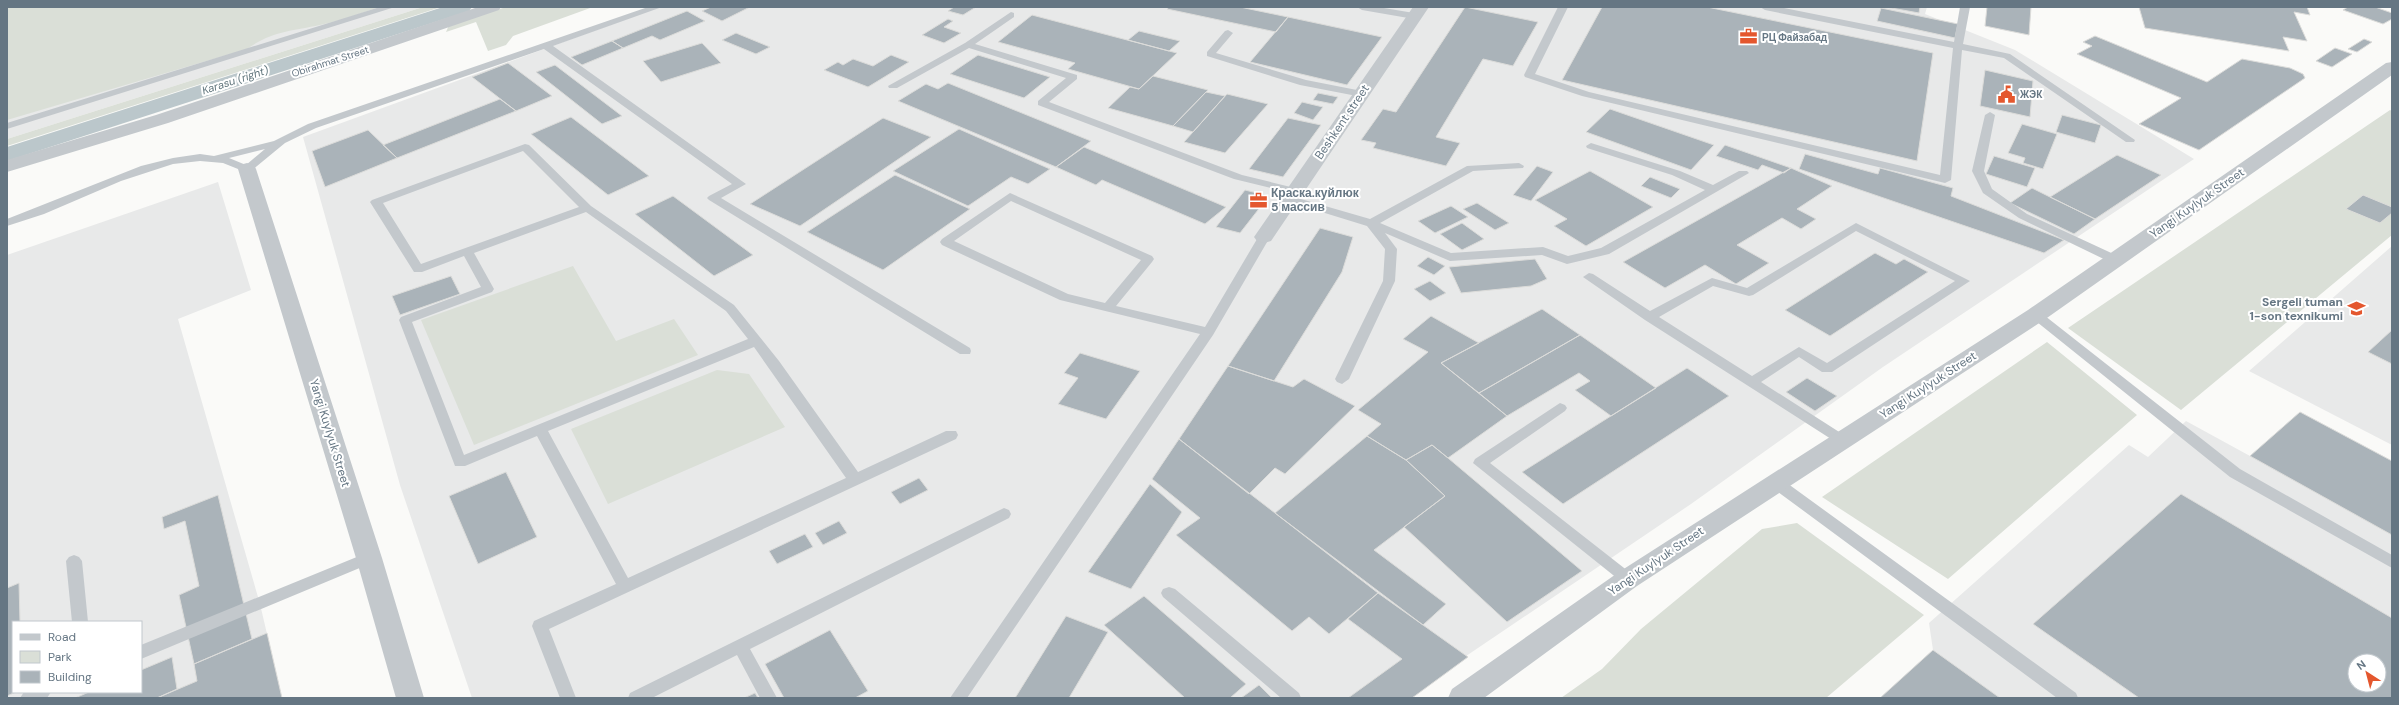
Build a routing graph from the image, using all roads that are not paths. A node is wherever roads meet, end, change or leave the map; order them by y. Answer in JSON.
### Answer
{"nodes":[{"id":1,"x":390,"y":7,"type":"edge"},
{"id":2,"x":493,"y":7,"type":"edge"},
{"id":3,"x":657,"y":7,"type":"edge"},
{"id":4,"x":1362,"y":7,"type":"edge"},
{"id":5,"x":1563,"y":7,"type":"edge"},
{"id":6,"x":1765,"y":7,"type":"edge"},
{"id":7,"x":1965,"y":7,"type":"edge"},
{"id":8,"x":1418,"y":12,"type":"edge"},
{"id":9,"x":1011,"y":15,"type":"dead end"},
{"id":10,"x":1228,"y":33,"type":"dead end"},
{"id":11,"x":545,"y":45,"type":"junction"},
{"id":12,"x":968,"y":45,"type":"junction"},
{"id":13,"x":1958,"y":46,"type":"junction"},
{"id":14,"x":2392,"y":67,"type":"edge"},
{"id":15,"x":893,"y":86,"type":"dead end"},
{"id":16,"x":1362,"y":94,"type":"junction"},
{"id":17,"x":1990,"y":115,"type":"dead end"},
{"id":18,"x":7,"y":126,"type":"edge"},
{"id":19,"x":2130,"y":140,"type":"dead end"},
{"id":20,"x":281,"y":141,"type":"junction"},
{"id":21,"x":1591,"y":146,"type":"dead end"},
{"id":22,"x":201,"y":159,"type":"junction"},
{"id":23,"x":7,"y":166,"type":"edge"},
{"id":24,"x":1519,"y":166,"type":"dead end"},
{"id":25,"x":247,"y":169,"type":"junction"},
{"id":26,"x":1743,"y":174,"type":"dead end"},
{"id":27,"x":1714,"y":190,"type":"junction"},
{"id":28,"x":1292,"y":195,"type":"junction"},
{"id":29,"x":587,"y":208,"type":"junction"},
{"id":30,"x":7,"y":223,"type":"edge"},
{"id":31,"x":1371,"y":223,"type":"junction"},
{"id":32,"x":1264,"y":237,"type":"joint"},
{"id":33,"x":468,"y":252,"type":"junction"},
{"id":34,"x":2116,"y":260,"type":"junction"},
{"id":35,"x":1589,"y":277,"type":"dead end"},
{"id":36,"x":1107,"y":308,"type":"junction"},
{"id":37,"x":2036,"y":315,"type":"junction"},
{"id":38,"x":1650,"y":317,"type":"junction"},
{"id":39,"x":1208,"y":332,"type":"junction"},
{"id":40,"x":756,"y":341,"type":"junction"},
{"id":41,"x":965,"y":350,"type":"dead end"},
{"id":42,"x":1342,"y":379,"type":"dead end"},
{"id":43,"x":1751,"y":383,"type":"junction"},
{"id":44,"x":1560,"y":408,"type":"dead end"},
{"id":45,"x":540,"y":429,"type":"junction"},
{"id":46,"x":951,"y":435,"type":"dead end"},
{"id":47,"x":1842,"y":441,"type":"junction"},
{"id":48,"x":855,"y":479,"type":"junction"},
{"id":49,"x":1775,"y":482,"type":"junction"},
{"id":50,"x":1004,"y":514,"type":"dead end"},
{"id":51,"x":369,"y":558,"type":"junction"},
{"id":52,"x":74,"y":561,"type":"dead end"},
{"id":53,"x":2392,"y":562,"type":"edge"},
{"id":54,"x":1628,"y":579,"type":"junction"},
{"id":55,"x":625,"y":587,"type":"junction"},
{"id":56,"x":1169,"y":593,"type":"dead end"},
{"id":57,"x":80,"y":621,"type":"edge"},
{"id":58,"x":740,"y":646,"type":"junction"},
{"id":59,"x":142,"y":652,"type":"edge"},
{"id":60,"x":40,"y":693,"type":"edge"},
{"id":61,"x":28,"y":698,"type":"edge"},
{"id":62,"x":410,"y":698,"type":"edge"},
{"id":63,"x":568,"y":698,"type":"edge"},
{"id":64,"x":636,"y":698,"type":"edge"},
{"id":65,"x":769,"y":698,"type":"edge"},
{"id":66,"x":958,"y":698,"type":"edge"},
{"id":67,"x":1294,"y":698,"type":"edge"},
{"id":68,"x":1462,"y":698,"type":"edge"},
{"id":69,"x":2070,"y":698,"type":"edge"}],
"edges":[{"from":1,"to":18,"type":"lane"},
{"from":2,"to":23,"type":"street","name":"Obirahmat Street"},
{"from":3,"to":11,"type":"lane"},
{"from":4,"to":8,"type":"lane"},
{"from":5,"to":13,"type":"lane"},
{"from":6,"to":13,"type":"lane"},
{"from":7,"to":13,"type":"lane"},
{"from":8,"to":16,"type":"street","name":"Beshkent street"},
{"from":9,"to":12,"type":"lane"},
{"from":10,"to":16,"type":"lane"},
{"from":11,"to":20,"type":"lane"},
{"from":11,"to":41,"type":"lane"},
{"from":12,"to":15,"type":"lane"},
{"from":12,"to":28,"type":"lane"},
{"from":13,"to":19,"type":"lane"},
{"from":14,"to":34,"type":"street","name":"Yangi Kuylyuk Street"},
{"from":16,"to":28,"type":"street","name":"Beshkent street"},
{"from":17,"to":34,"type":"lane"},
{"from":20,"to":22,"type":"lane"},
{"from":20,"to":25,"type":"lane"},
{"from":21,"to":27,"type":"lane"},
{"from":22,"to":25,"type":"lane"},
{"from":22,"to":30,"type":"lane"},
{"from":24,"to":31,"type":"lane"},
{"from":25,"to":51,"type":"street","name":"Yangi Kuylyuk Street"},
{"from":26,"to":27,"type":"lane"},
{"from":27,"to":31,"type":"lane"},
{"from":28,"to":31,"type":"lane"},
{"from":28,"to":32,"type":"street","name":"Beshkent street"},
{"from":29,"to":33,"type":"lane"},
{"from":29,"to":33,"type":"lane"},
{"from":29,"to":40,"type":"lane"},
{"from":31,"to":42,"type":"lane"},
{"from":32,"to":39,"type":"lane"},
{"from":33,"to":45,"type":"lane"},
{"from":34,"to":37,"type":"street","name":"Yangi Kuylyuk Street"},
{"from":35,"to":38,"type":"lane"},
{"from":36,"to":36,"type":"lane"},
{"from":36,"to":39,"type":"lane"},
{"from":37,"to":47,"type":"street","name":"Yangi Kuylyuk Street"},
{"from":37,"to":53,"type":"lane"},
{"from":38,"to":43,"type":"lane"},
{"from":38,"to":43,"type":"lane"},
{"from":39,"to":66,"type":"lane"},
{"from":40,"to":45,"type":"lane"},
{"from":40,"to":48,"type":"lane"},
{"from":43,"to":47,"type":"lane"},
{"from":44,"to":54,"type":"lane"},
{"from":45,"to":55,"type":"lane"},
{"from":46,"to":48,"type":"lane"},
{"from":47,"to":49,"type":"street","name":"Yangi Kuylyuk Street"},
{"from":48,"to":55,"type":"lane"},
{"from":49,"to":54,"type":"street","name":"Yangi Kuylyuk Street"},
{"from":49,"to":69,"type":"lane"},
{"from":50,"to":58,"type":"lane"},
{"from":51,"to":59,"type":"lane"},
{"from":51,"to":62,"type":"street","name":"Yangi Kuylyuk Street"},
{"from":52,"to":57,"type":"lane"},
{"from":54,"to":68,"type":"street","name":"Yangi Kuylyuk Street"},
{"from":55,"to":63,"type":"lane"},
{"from":56,"to":67,"type":"lane"},
{"from":58,"to":64,"type":"lane"},
{"from":58,"to":65,"type":"lane"},
{"from":60,"to":61,"type":"lane"}]}
